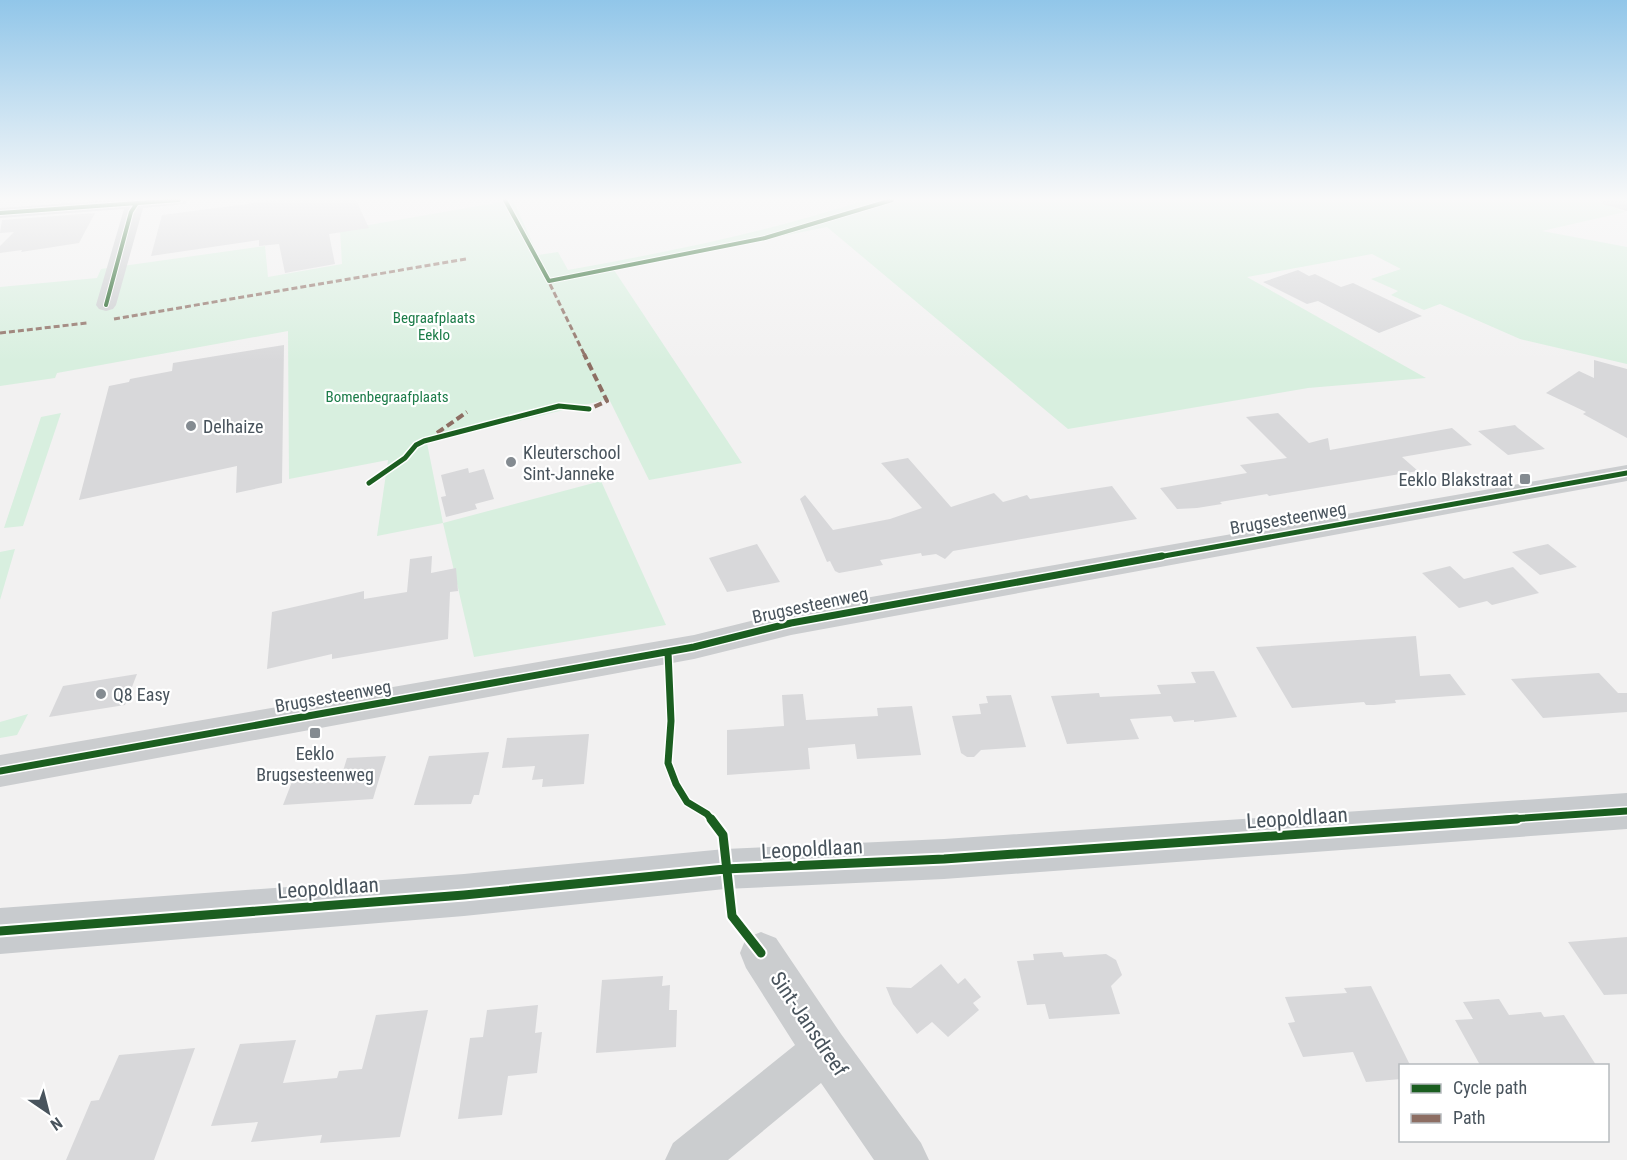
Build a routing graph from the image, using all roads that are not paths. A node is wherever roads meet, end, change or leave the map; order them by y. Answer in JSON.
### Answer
{"nodes":[{"id":1,"x":120,"y":254,"type":"edge"},
{"id":2,"x":106,"y":305,"type":"dead end"},
{"id":3,"x":1627,"y":473,"type":"edge"},
{"id":4,"x":0,"y":771,"type":"edge"},
{"id":5,"x":1627,"y":811,"type":"edge"},
{"id":6,"x":0,"y":931,"type":"edge"},
{"id":7,"x":761,"y":953,"type":"dead end"},
{"id":8,"x":825,"y":1050,"type":"junction"},
{"id":9,"x":690,"y":1160,"type":"edge"},
{"id":10,"x":904,"y":1160,"type":"edge"}],
"edges":[{"from":1,"to":2,"type":"street"},
{"from":3,"to":4,"type":"street","name":"Brugsesteenweg"},
{"from":5,"to":6,"type":"main road","name":"Leopoldlaan"},
{"from":7,"to":8,"type":"street","name":"Sint-Jansdreef"},
{"from":8,"to":9,"type":"street"},
{"from":8,"to":10,"type":"street","name":"Sint-Jansdreef"}]}
